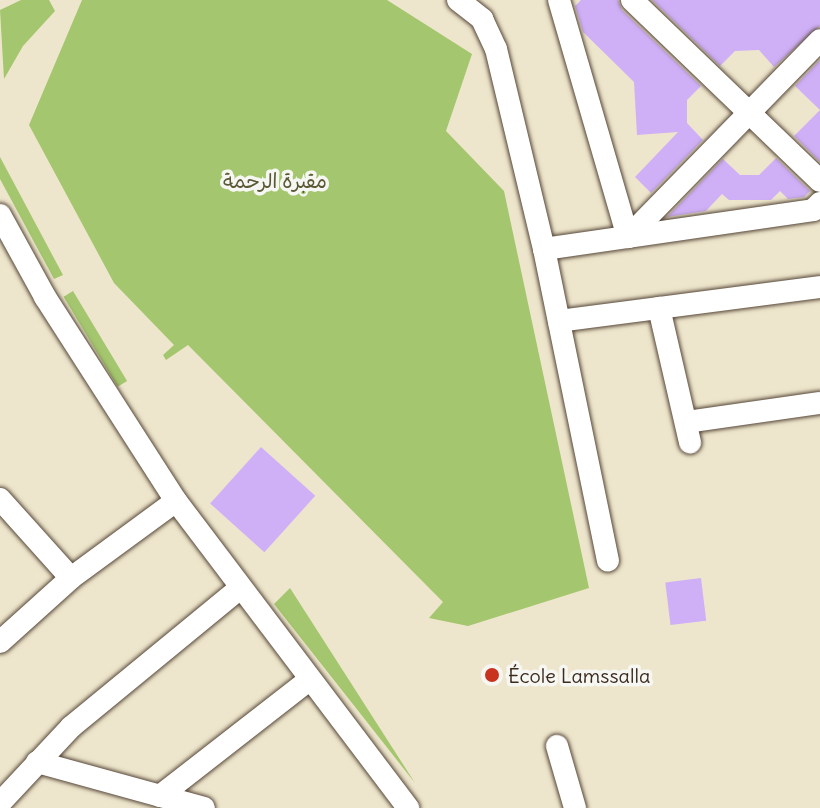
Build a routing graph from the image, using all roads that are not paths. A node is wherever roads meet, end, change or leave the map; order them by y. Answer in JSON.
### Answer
{"nodes":[{"id":1,"x":458,"y":0,"type":"edge"},
{"id":2,"x":559,"y":0,"type":"edge"},
{"id":3,"x":632,"y":0,"type":"edge"},
{"id":4,"x":820,"y":40,"type":"edge"},
{"id":5,"x":749,"y":113,"type":"junction"},
{"id":6,"x":820,"y":181,"type":"edge"},
{"id":7,"x":820,"y":203,"type":"edge"},
{"id":8,"x":0,"y":215,"type":"edge"},
{"id":9,"x":628,"y":237,"type":"junction"},
{"id":10,"x":544,"y":249,"type":"junction"},
{"id":11,"x":820,"y":287,"type":"edge"},
{"id":12,"x":659,"y":308,"type":"junction"},
{"id":13,"x":559,"y":321,"type":"junction"},
{"id":14,"x":820,"y":403,"type":"edge"},
{"id":15,"x":176,"y":501,"type":"junction"},
{"id":16,"x":1,"y":504,"type":"edge"},
{"id":17,"x":608,"y":560,"type":"dead end"},
{"id":18,"x":71,"y":578,"type":"junction"},
{"id":19,"x":239,"y":589,"type":"junction"},
{"id":20,"x":0,"y":642,"type":"edge"},
{"id":21,"x":309,"y":680,"type":"junction"},
{"id":22,"x":557,"y":746,"type":"dead end"},
{"id":23,"x":37,"y":762,"type":"junction"},
{"id":24,"x":160,"y":796,"type":"junction"},
{"id":25,"x":0,"y":803,"type":"edge"},
{"id":26,"x":204,"y":808,"type":"edge"},
{"id":27,"x":408,"y":808,"type":"edge"},
{"id":28,"x":575,"y":808,"type":"edge"}],
"edges":[{"from":1,"to":10,"type":"street"},
{"from":2,"to":9,"type":"street"},
{"from":3,"to":5,"type":"street"},
{"from":4,"to":5,"type":"street"},
{"from":5,"to":6,"type":"street"},
{"from":5,"to":9,"type":"street"},
{"from":7,"to":9,"type":"street"},
{"from":8,"to":15,"type":"street"},
{"from":9,"to":10,"type":"street"},
{"from":10,"to":13,"type":"street"},
{"from":11,"to":12,"type":"street"},
{"from":12,"to":13,"type":"street"},
{"from":12,"to":14,"type":"street"},
{"from":13,"to":17,"type":"street"},
{"from":15,"to":18,"type":"street"},
{"from":15,"to":19,"type":"street"},
{"from":16,"to":18,"type":"street"},
{"from":18,"to":20,"type":"street"},
{"from":19,"to":21,"type":"street"},
{"from":19,"to":23,"type":"street"},
{"from":21,"to":24,"type":"street"},
{"from":21,"to":27,"type":"street"},
{"from":22,"to":28,"type":"street"},
{"from":23,"to":24,"type":"street"},
{"from":23,"to":25,"type":"street"},
{"from":24,"to":26,"type":"street"}]}
